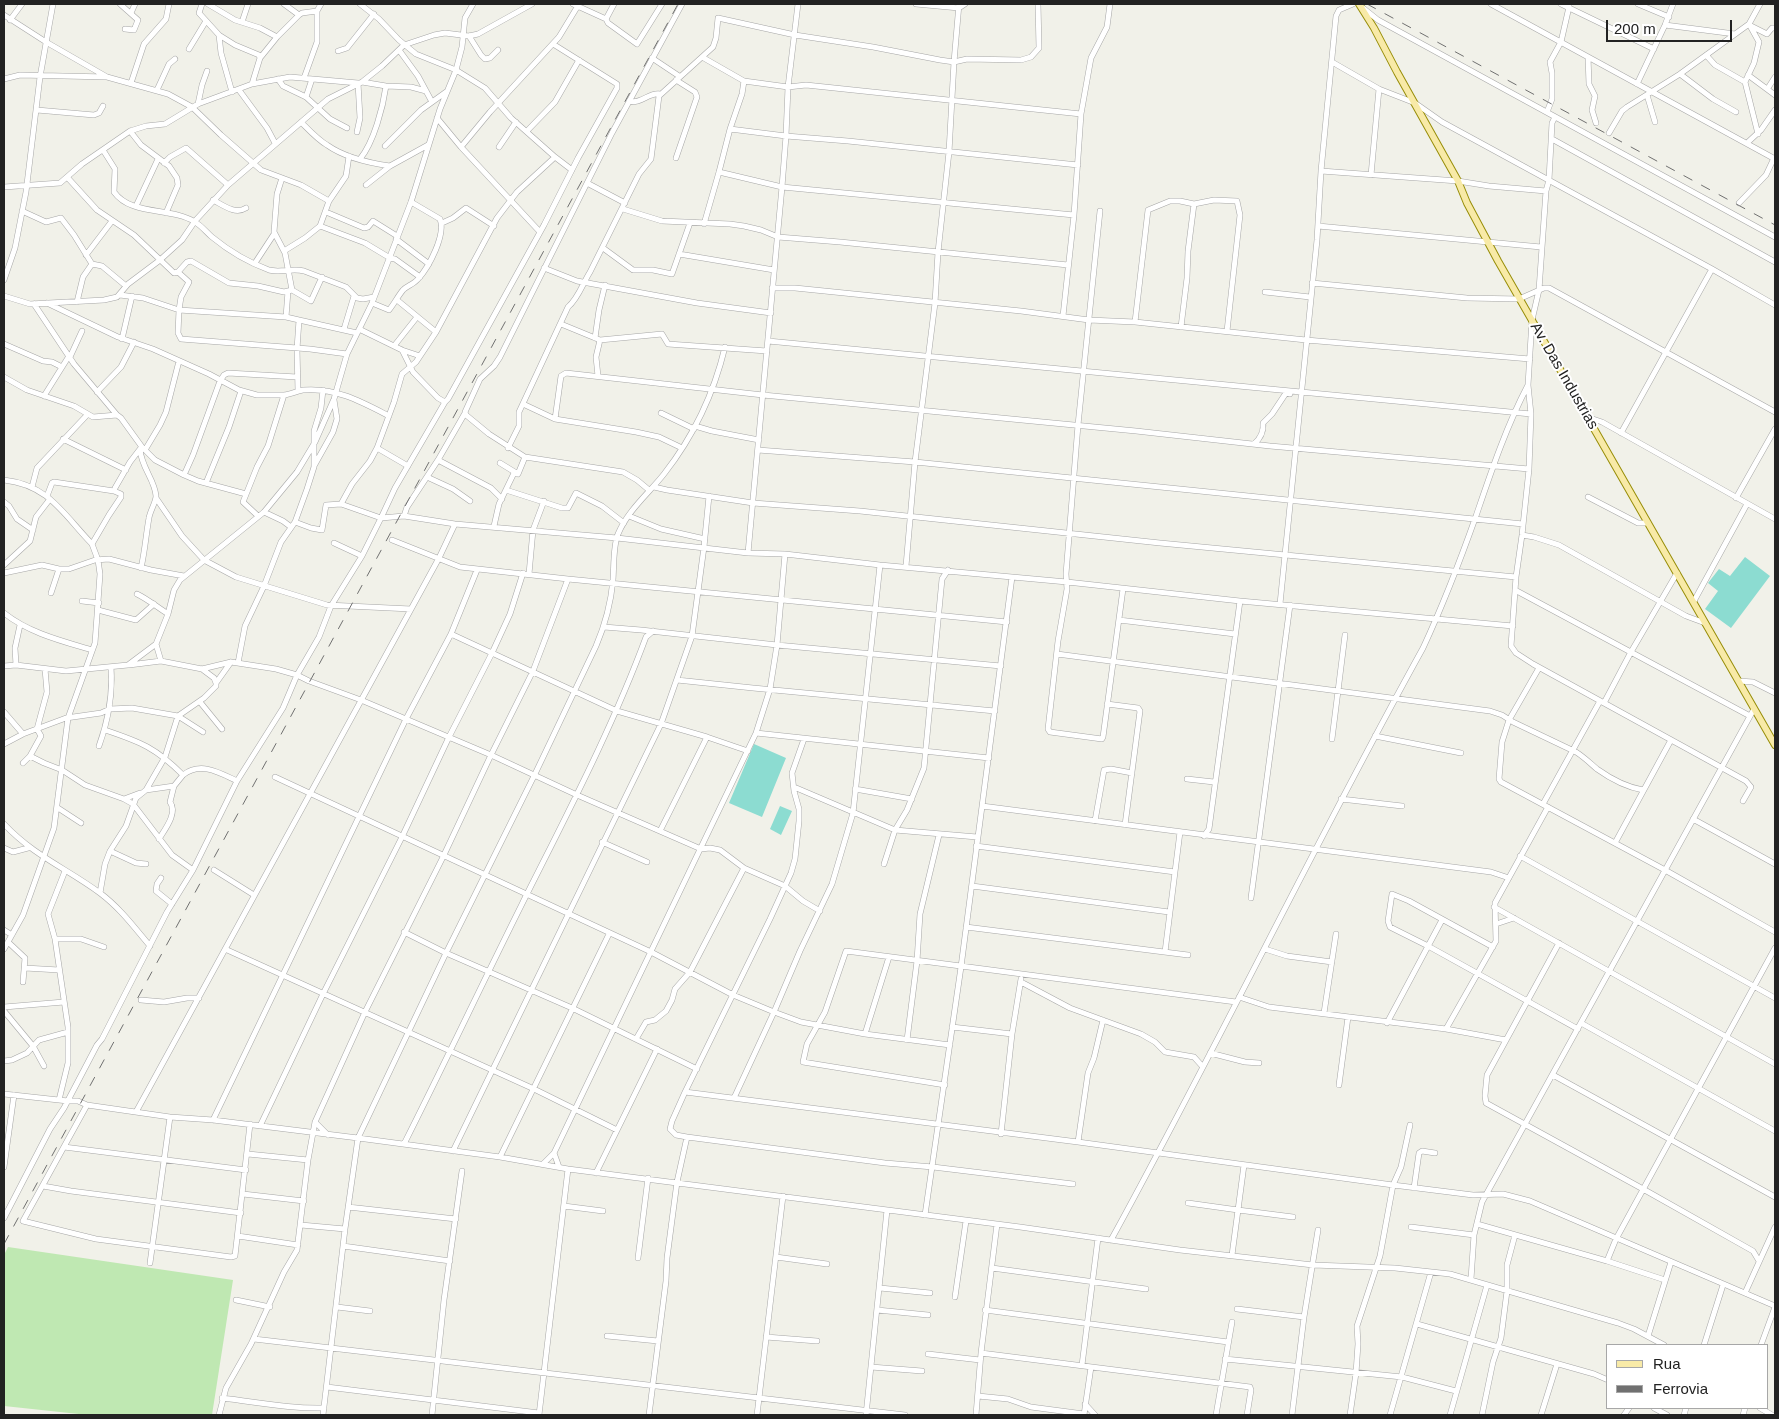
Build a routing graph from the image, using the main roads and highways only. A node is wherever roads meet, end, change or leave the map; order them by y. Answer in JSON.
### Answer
{"nodes":[{"id":1,"x":1357,"y":4,"type":"edge"},
{"id":2,"x":1775,"y":745,"type":"edge"}],
"edges":[{"from":1,"to":2,"type":"main road","name":"Av. Das Industrias"}]}
